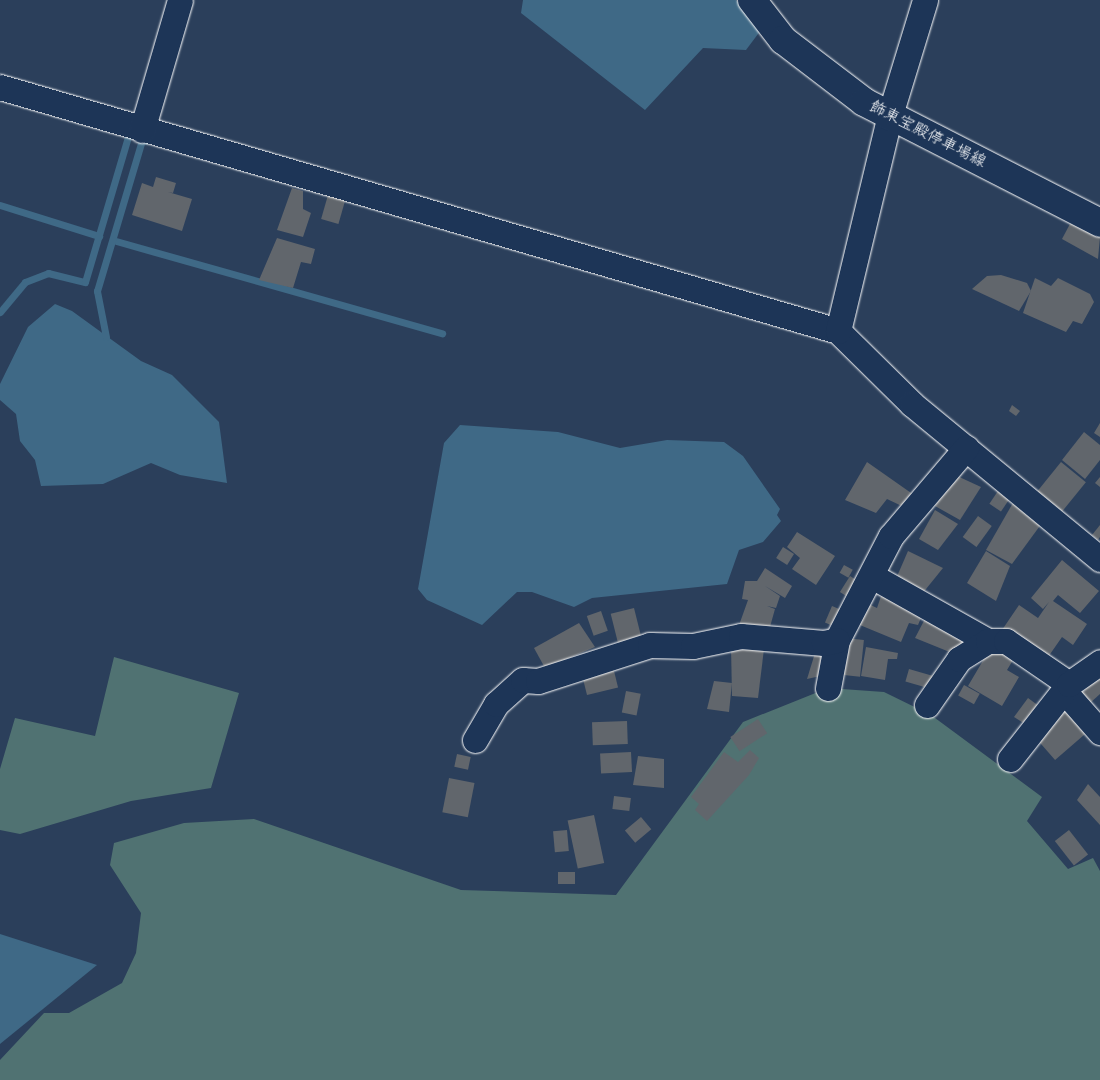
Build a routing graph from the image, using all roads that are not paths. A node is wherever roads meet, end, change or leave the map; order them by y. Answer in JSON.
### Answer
{"nodes":[{"id":1,"x":180,"y":0,"type":"edge"},
{"id":2,"x":752,"y":0,"type":"edge"},
{"id":3,"x":925,"y":0,"type":"edge"},
{"id":4,"x":0,"y":87,"type":"edge"},
{"id":5,"x":890,"y":118,"type":"junction"},
{"id":6,"x":142,"y":130,"type":"junction"},
{"id":7,"x":1100,"y":223,"type":"edge"},
{"id":8,"x":838,"y":331,"type":"junction"},
{"id":9,"x":966,"y":448,"type":"junction"},
{"id":10,"x":1100,"y":558,"type":"edge"},
{"id":11,"x":872,"y":576,"type":"junction"},
{"id":12,"x":837,"y":640,"type":"junction"},
{"id":13,"x":988,"y":641,"type":"junction"},
{"id":14,"x":1100,"y":662,"type":"edge"},
{"id":15,"x":828,"y":688,"type":"dead end"},
{"id":16,"x":1067,"y":688,"type":"junction"},
{"id":17,"x":927,"y":705,"type":"dead end"},
{"id":18,"x":1100,"y":732,"type":"edge"},
{"id":19,"x":476,"y":740,"type":"dead end"},
{"id":20,"x":1010,"y":759,"type":"dead end"}],
"edges":[{"from":1,"to":6,"type":"street"},
{"from":2,"to":5,"type":"main road","name":"飾東宝殿停車場線"},
{"from":3,"to":5,"type":"street"},
{"from":4,"to":6,"type":"street"},
{"from":5,"to":7,"type":"main road","name":"飾東宝殿停車場線"},
{"from":5,"to":8,"type":"street"},
{"from":6,"to":8,"type":"street"},
{"from":8,"to":9,"type":"street"},
{"from":9,"to":10,"type":"street"},
{"from":9,"to":11,"type":"street"},
{"from":11,"to":12,"type":"street"},
{"from":11,"to":13,"type":"street"},
{"from":12,"to":15,"type":"street"},
{"from":12,"to":19,"type":"street"},
{"from":13,"to":16,"type":"street"},
{"from":13,"to":17,"type":"street"},
{"from":14,"to":16,"type":"street"},
{"from":16,"to":18,"type":"street"},
{"from":16,"to":20,"type":"street"}]}
